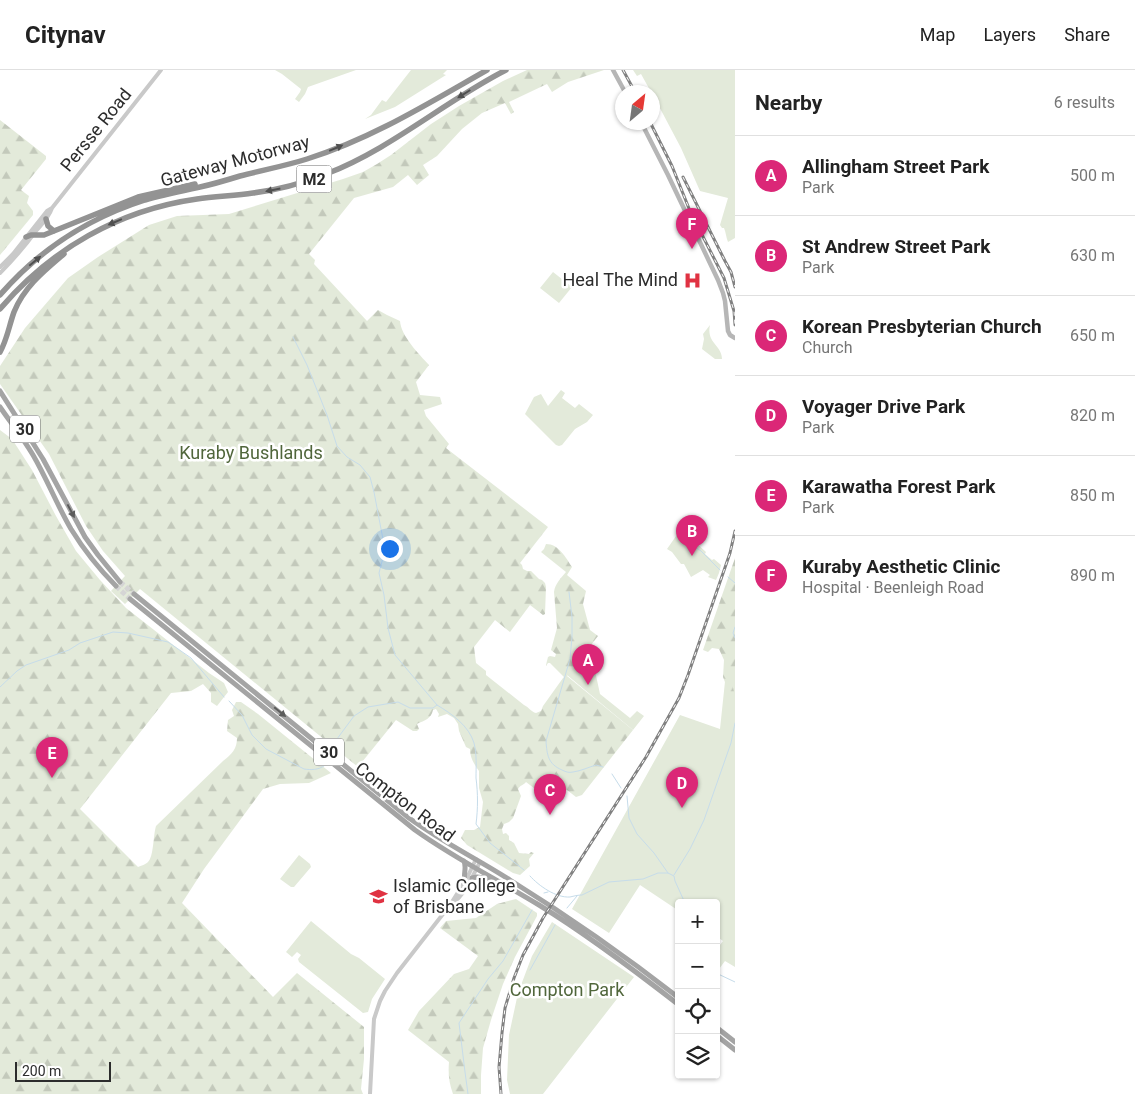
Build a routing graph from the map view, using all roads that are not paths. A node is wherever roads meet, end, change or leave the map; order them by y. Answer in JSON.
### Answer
{"nodes":[{"id":1,"x":161,"y":70,"type":"edge"},
{"id":2,"x":487,"y":70,"type":"edge"},
{"id":3,"x":506,"y":70,"type":"edge"},
{"id":4,"x":613,"y":70,"type":"edge"},
{"id":5,"x":621,"y":85,"type":"edge"},
{"id":6,"x":645,"y":130,"type":"edge"},
{"id":7,"x":239,"y":176,"type":"junction"},
{"id":8,"x":52,"y":208,"type":"junction"},
{"id":9,"x":46,"y":219,"type":"junction"},
{"id":10,"x":54,"y":231,"type":"junction"},
{"id":11,"x":33,"y":235,"type":"junction"},
{"id":12,"x":26,"y":238,"type":"junction"},
{"id":13,"x":81,"y":239,"type":"junction"},
{"id":14,"x":0,"y":267,"type":"edge"},
{"id":15,"x":0,"y":273,"type":"edge"},
{"id":16,"x":0,"y":294,"type":"edge"},
{"id":17,"x":0,"y":309,"type":"edge"},
{"id":18,"x":735,"y":338,"type":"edge"},
{"id":19,"x":0,"y":352,"type":"edge"},
{"id":20,"x":0,"y":358,"type":"edge"},
{"id":21,"x":0,"y":391,"type":"edge"},
{"id":22,"x":0,"y":408,"type":"edge"},
{"id":23,"x":120,"y":582,"type":"tunnel mouth"},
{"id":24,"x":116,"y":586,"type":"tunnel mouth"},
{"id":25,"x":134,"y":594,"type":"tunnel mouth"},
{"id":26,"x":130,"y":599,"type":"tunnel mouth"},
{"id":27,"x":464,"y":861,"type":"junction"},
{"id":28,"x":478,"y":861,"type":"junction"},
{"id":29,"x":475,"y":867,"type":"junction"},
{"id":30,"x":472,"y":878,"type":"junction"},
{"id":31,"x":494,"y":878,"type":"junction"},
{"id":32,"x":465,"y":881,"type":"junction"},
{"id":33,"x":450,"y":905,"type":"junction"},
{"id":34,"x":600,"y":938,"type":"junction"},
{"id":35,"x":604,"y":949,"type":"junction"},
{"id":36,"x":675,"y":995,"type":"edge"},
{"id":37,"x":675,"y":1002,"type":"edge"},
{"id":38,"x":720,"y":1030,"type":"edge"},
{"id":39,"x":720,"y":1038,"type":"edge"},
{"id":40,"x":735,"y":1042,"type":"edge"},
{"id":41,"x":735,"y":1050,"type":"edge"},
{"id":42,"x":370,"y":1094,"type":"edge"}],
"edges":[{"from":1,"to":8,"type":"street","name":"Persse Road"},
{"from":7,"to":2,"type":"highway","name":"Gateway Motorway","number":"M2","one_way":true},
{"from":3,"to":13,"type":"highway","name":"Gateway Motorway","number":"M2","one_way":true},
{"from":4,"to":5,"type":"main road"},
{"from":6,"to":18,"type":"main road"},
{"from":7,"to":10,"type":"highway"},
{"from":16,"to":7,"type":"highway","name":"Gateway Motorway","number":"M2","one_way":true},
{"from":8,"to":9,"type":"street","name":"Persse Road"},
{"from":8,"to":12,"type":"street","name":"Persse Road"},
{"from":9,"to":10,"type":"highway"},
{"from":9,"to":11,"type":"street","name":"Persse Road"},
{"from":10,"to":11,"type":"highway"},
{"from":11,"to":12,"type":"highway"},
{"from":11,"to":15,"type":"street","name":"Persse Road"},
{"from":12,"to":14,"type":"street","name":"Persse Road"},
{"from":13,"to":17,"type":"highway","name":"Gateway Motorway","number":"M2"},
{"from":13,"to":19,"type":"highway"},
{"from":19,"to":20,"type":"highway"},
{"from":21,"to":23,"type":"main road","number":"30","one_way":true},
{"from":22,"to":24,"type":"main road","number":"30"},
{"from":25,"to":28,"type":"main road","name":"Compton Road","number":"30","one_way":true},
{"from":26,"to":27,"type":"main road","name":"Compton Road","number":"30"},
{"from":27,"to":29,"type":"main road","name":"Compton Road","number":"30"},
{"from":27,"to":32,"type":"main road"},
{"from":28,"to":29,"type":"street"},
{"from":28,"to":34,"type":"main road","name":"Compton Road","number":"30"},
{"from":29,"to":30,"type":"street"},
{"from":29,"to":31,"type":"main road","name":"Compton Road","number":"30"},
{"from":29,"to":32,"type":"street"},
{"from":30,"to":31,"type":"main road"},
{"from":30,"to":33,"type":"street"},
{"from":31,"to":35,"type":"main road","name":"Compton Road","number":"30"},
{"from":32,"to":33,"type":"street"},
{"from":33,"to":42,"type":"street"},
{"from":34,"to":35,"type":"main road"},
{"from":34,"to":36,"type":"main road","name":"Compton Road","number":"30"},
{"from":35,"to":37,"type":"main road","name":"Compton Road","number":"30"},
{"from":38,"to":40,"type":"main road"},
{"from":39,"to":41,"type":"main road"}]}
